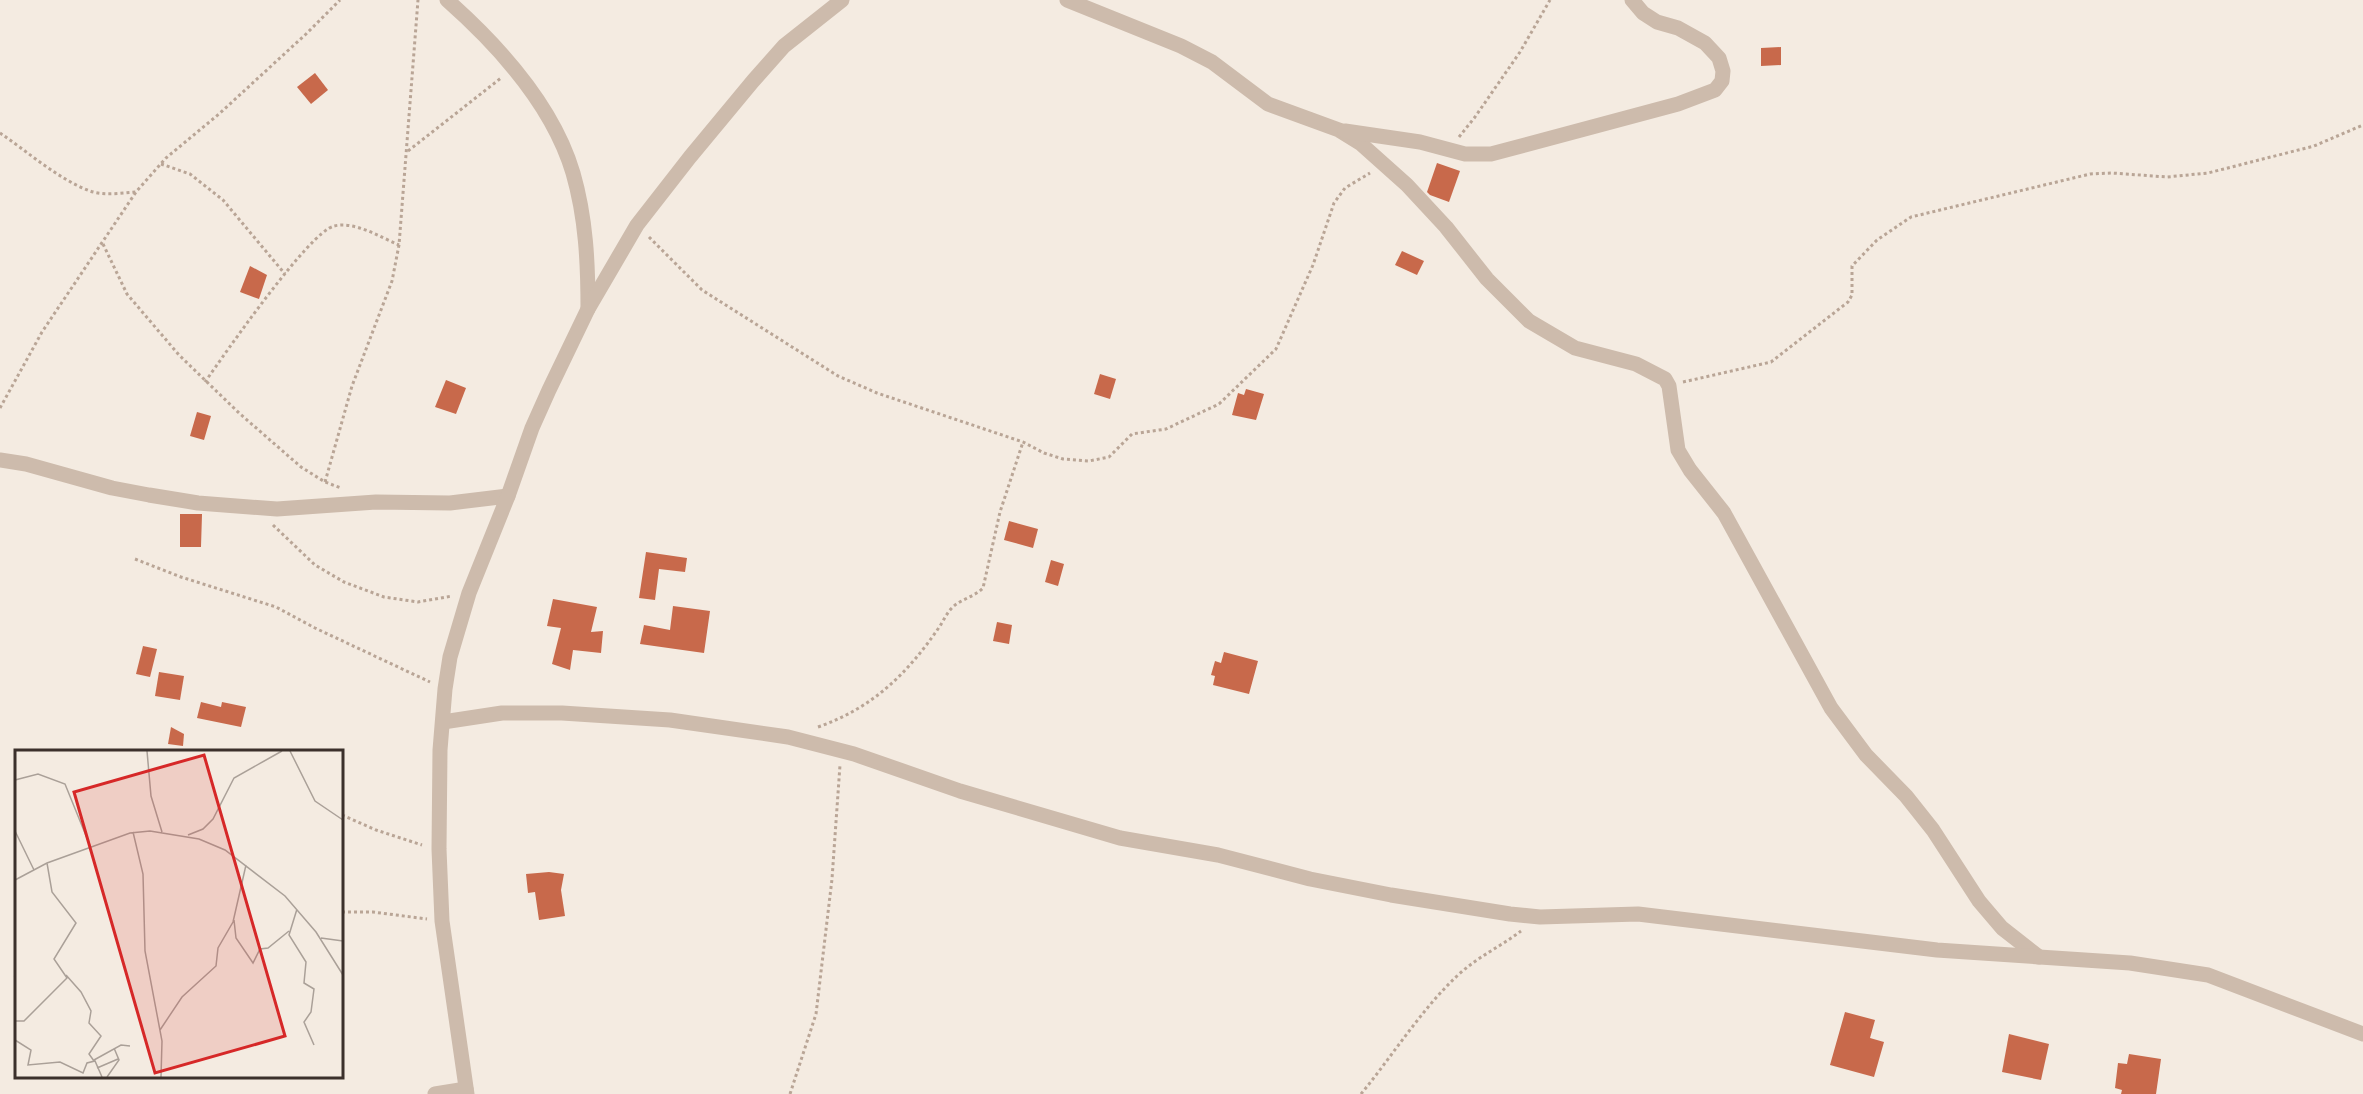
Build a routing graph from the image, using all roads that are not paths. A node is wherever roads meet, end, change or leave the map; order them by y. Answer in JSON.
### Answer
{"nodes":[{"id":1,"x":447,"y":0,"type":"edge"},
{"id":2,"x":842,"y":0,"type":"edge"},
{"id":3,"x":1067,"y":0,"type":"edge"},
{"id":4,"x":1632,"y":0,"type":"edge"},
{"id":5,"x":1339,"y":130,"type":"junction"},
{"id":6,"x":588,"y":309,"type":"junction"},
{"id":7,"x":0,"y":460,"type":"edge"},
{"id":8,"x":508,"y":496,"type":"junction"},
{"id":9,"x":442,"y":722,"type":"junction"},
{"id":10,"x":2039,"y":957,"type":"junction"},
{"id":11,"x":2363,"y":1034,"type":"edge"},
{"id":12,"x":467,"y":1091,"type":"edge"},
{"id":13,"x":435,"y":1094,"type":"edge"}],
"edges":[{"from":1,"to":6,"type":"street"},
{"from":2,"to":6,"type":"street"},
{"from":3,"to":5,"type":"street"},
{"from":4,"to":5,"type":"street"},
{"from":5,"to":10,"type":"street"},
{"from":6,"to":8,"type":"street"},
{"from":7,"to":8,"type":"street"},
{"from":8,"to":9,"type":"street"},
{"from":9,"to":10,"type":"street"},
{"from":9,"to":12,"type":"street"},
{"from":10,"to":11,"type":"street"},
{"from":12,"to":13,"type":"street"}]}
